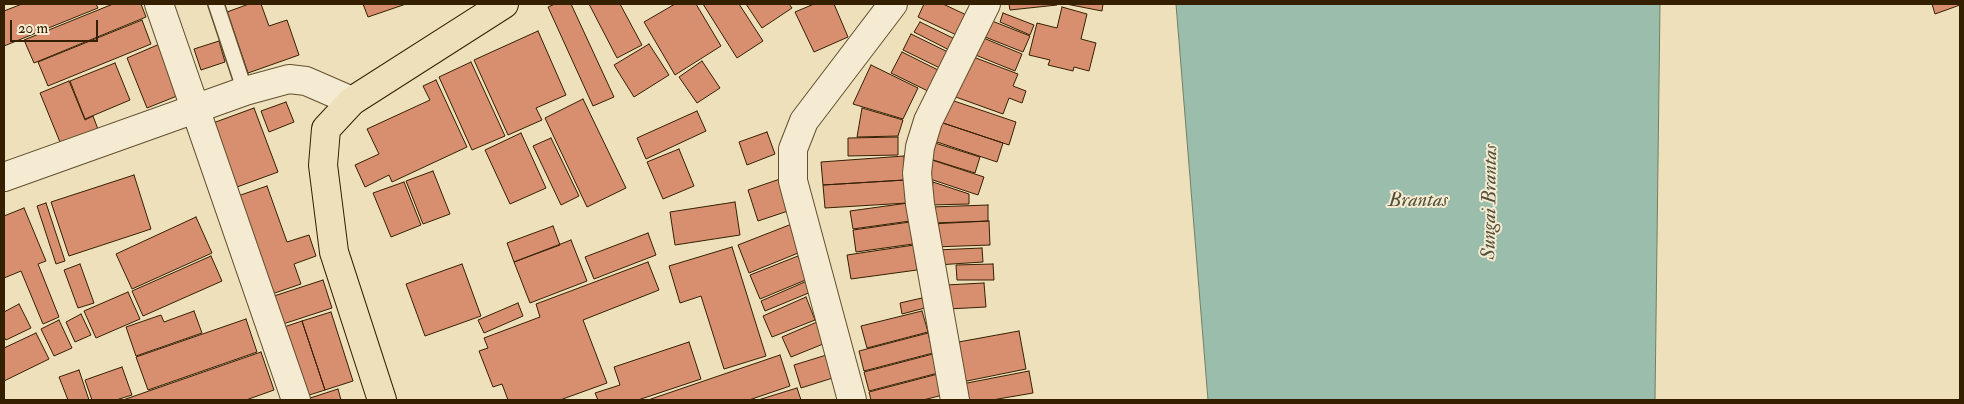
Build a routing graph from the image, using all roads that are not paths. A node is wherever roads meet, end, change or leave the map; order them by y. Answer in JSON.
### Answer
{"nodes":[{"id":1,"x":159,"y":4,"type":"edge"},
{"id":2,"x":216,"y":4,"type":"edge"},
{"id":3,"x":504,"y":4,"type":"edge"},
{"id":4,"x":893,"y":4,"type":"edge"},
{"id":5,"x":986,"y":4,"type":"edge"},
{"id":6,"x":245,"y":91,"type":"junction"},
{"id":7,"x":352,"y":100,"type":"junction"},
{"id":8,"x":196,"y":109,"type":"junction"},
{"id":9,"x":4,"y":177,"type":"edge"},
{"id":10,"x":296,"y":400,"type":"edge"},
{"id":11,"x":382,"y":400,"type":"edge"},
{"id":12,"x":852,"y":400,"type":"edge"},
{"id":13,"x":955,"y":400,"type":"edge"}],
"edges":[{"from":1,"to":8,"type":"street"},
{"from":2,"to":6,"type":"lane"},
{"from":3,"to":7,"type":"main road"},
{"from":4,"to":12,"type":"street"},
{"from":5,"to":13,"type":"street"},
{"from":6,"to":7,"type":"street"},
{"from":6,"to":8,"type":"street"},
{"from":7,"to":11,"type":"main road"},
{"from":8,"to":9,"type":"street"},
{"from":8,"to":10,"type":"street"}]}
